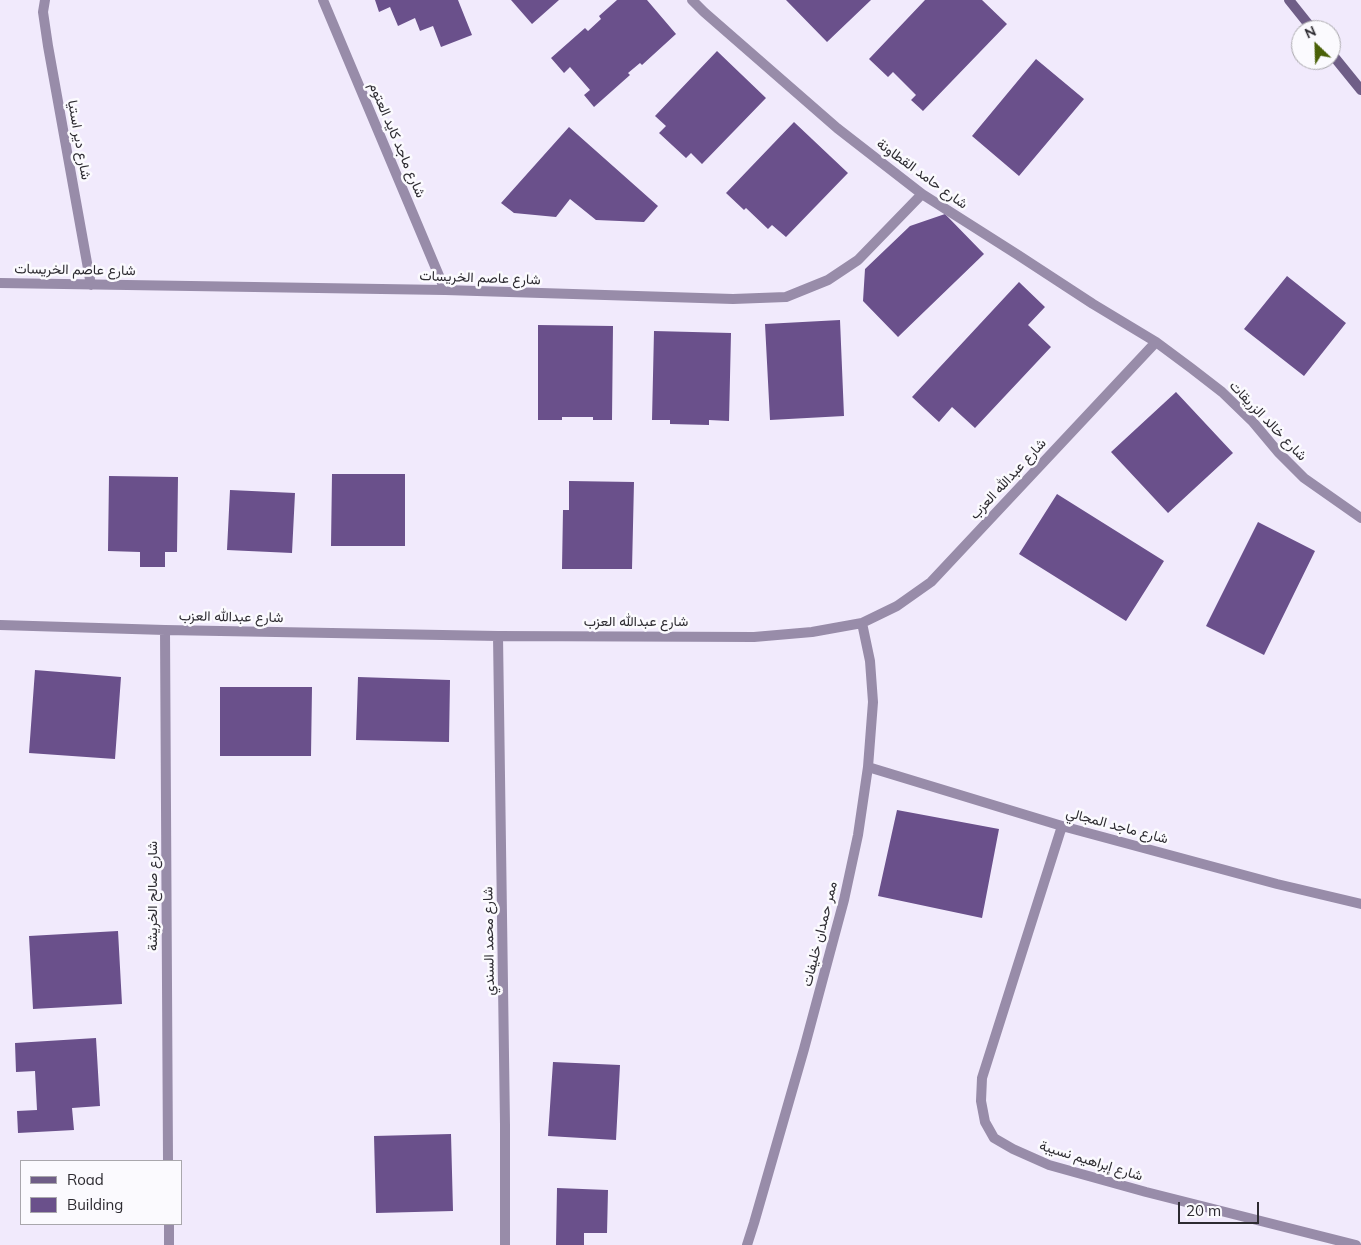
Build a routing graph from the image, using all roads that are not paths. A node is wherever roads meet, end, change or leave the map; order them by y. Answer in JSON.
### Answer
{"nodes":[{"id":1,"x":45,"y":0,"type":"edge"},
{"id":2,"x":323,"y":0,"type":"edge"},
{"id":3,"x":692,"y":0,"type":"edge"},
{"id":4,"x":1289,"y":0,"type":"edge"},
{"id":5,"x":1305,"y":20,"type":"edge"},
{"id":6,"x":1341,"y":65,"type":"edge"},
{"id":7,"x":1361,"y":90,"type":"edge"},
{"id":8,"x":922,"y":194,"type":"junction"},
{"id":9,"x":0,"y":283,"type":"edge"},
{"id":10,"x":91,"y":285,"type":"junction"},
{"id":11,"x":445,"y":290,"type":"junction"},
{"id":12,"x":1156,"y":342,"type":"junction"},
{"id":13,"x":1361,"y":518,"type":"edge"},
{"id":14,"x":862,"y":623,"type":"junction"},
{"id":15,"x":0,"y":625,"type":"edge"},
{"id":16,"x":165,"y":630,"type":"junction"},
{"id":17,"x":498,"y":636,"type":"junction"},
{"id":18,"x":868,"y":767,"type":"junction"},
{"id":19,"x":1062,"y":826,"type":"junction"},
{"id":20,"x":1361,"y":904,"type":"edge"},
{"id":21,"x":168,"y":1160,"type":"edge"},
{"id":22,"x":169,"y":1225,"type":"edge"},
{"id":23,"x":169,"y":1245,"type":"edge"},
{"id":24,"x":504,"y":1245,"type":"edge"},
{"id":25,"x":746,"y":1245,"type":"edge"},
{"id":26,"x":1356,"y":1245,"type":"edge"}],
"edges":[{"from":1,"to":10,"type":"street","name":"شارع دير استيا"},
{"from":2,"to":11,"type":"street","name":"شارع ماجد كايد العتوم"},
{"from":3,"to":8,"type":"street","name":"شارع حامد القطاونة"},
{"from":4,"to":5,"type":"street"},
{"from":6,"to":7,"type":"street"},
{"from":8,"to":11,"type":"street","name":"شارع عاصم الخريسات"},
{"from":8,"to":12,"type":"street","name":"شارع حامد القطاونة"},
{"from":9,"to":10,"type":"street","name":"شارع عاصم الخريسات"},
{"from":10,"to":11,"type":"street","name":"شارع عاصم الخريسات"},
{"from":12,"to":13,"type":"street","name":"شارع خالد الزريقات"},
{"from":12,"to":14,"type":"street","name":"شارع عبدالله العزب"},
{"from":14,"to":17,"type":"street","name":"شارع عبدالله العزب"},
{"from":14,"to":18,"type":"street","name":"ممر حمدان خليفات"},
{"from":15,"to":16,"type":"street","name":"شارع عبدالله العزب"},
{"from":16,"to":17,"type":"street","name":"شارع عبدالله العزب"},
{"from":16,"to":21,"type":"street","name":"شارع صالح الخريشة"},
{"from":17,"to":24,"type":"street","name":"شارع محمد السندي"},
{"from":18,"to":19,"type":"street","name":"شارع ماجد المجالي"},
{"from":18,"to":25,"type":"street","name":"ممر حمدان خليفات"},
{"from":19,"to":20,"type":"street","name":"شارع ماجد المجالي"},
{"from":19,"to":26,"type":"street","name":"شارع إبراهيم نسيبة"},
{"from":22,"to":23,"type":"street"}]}
